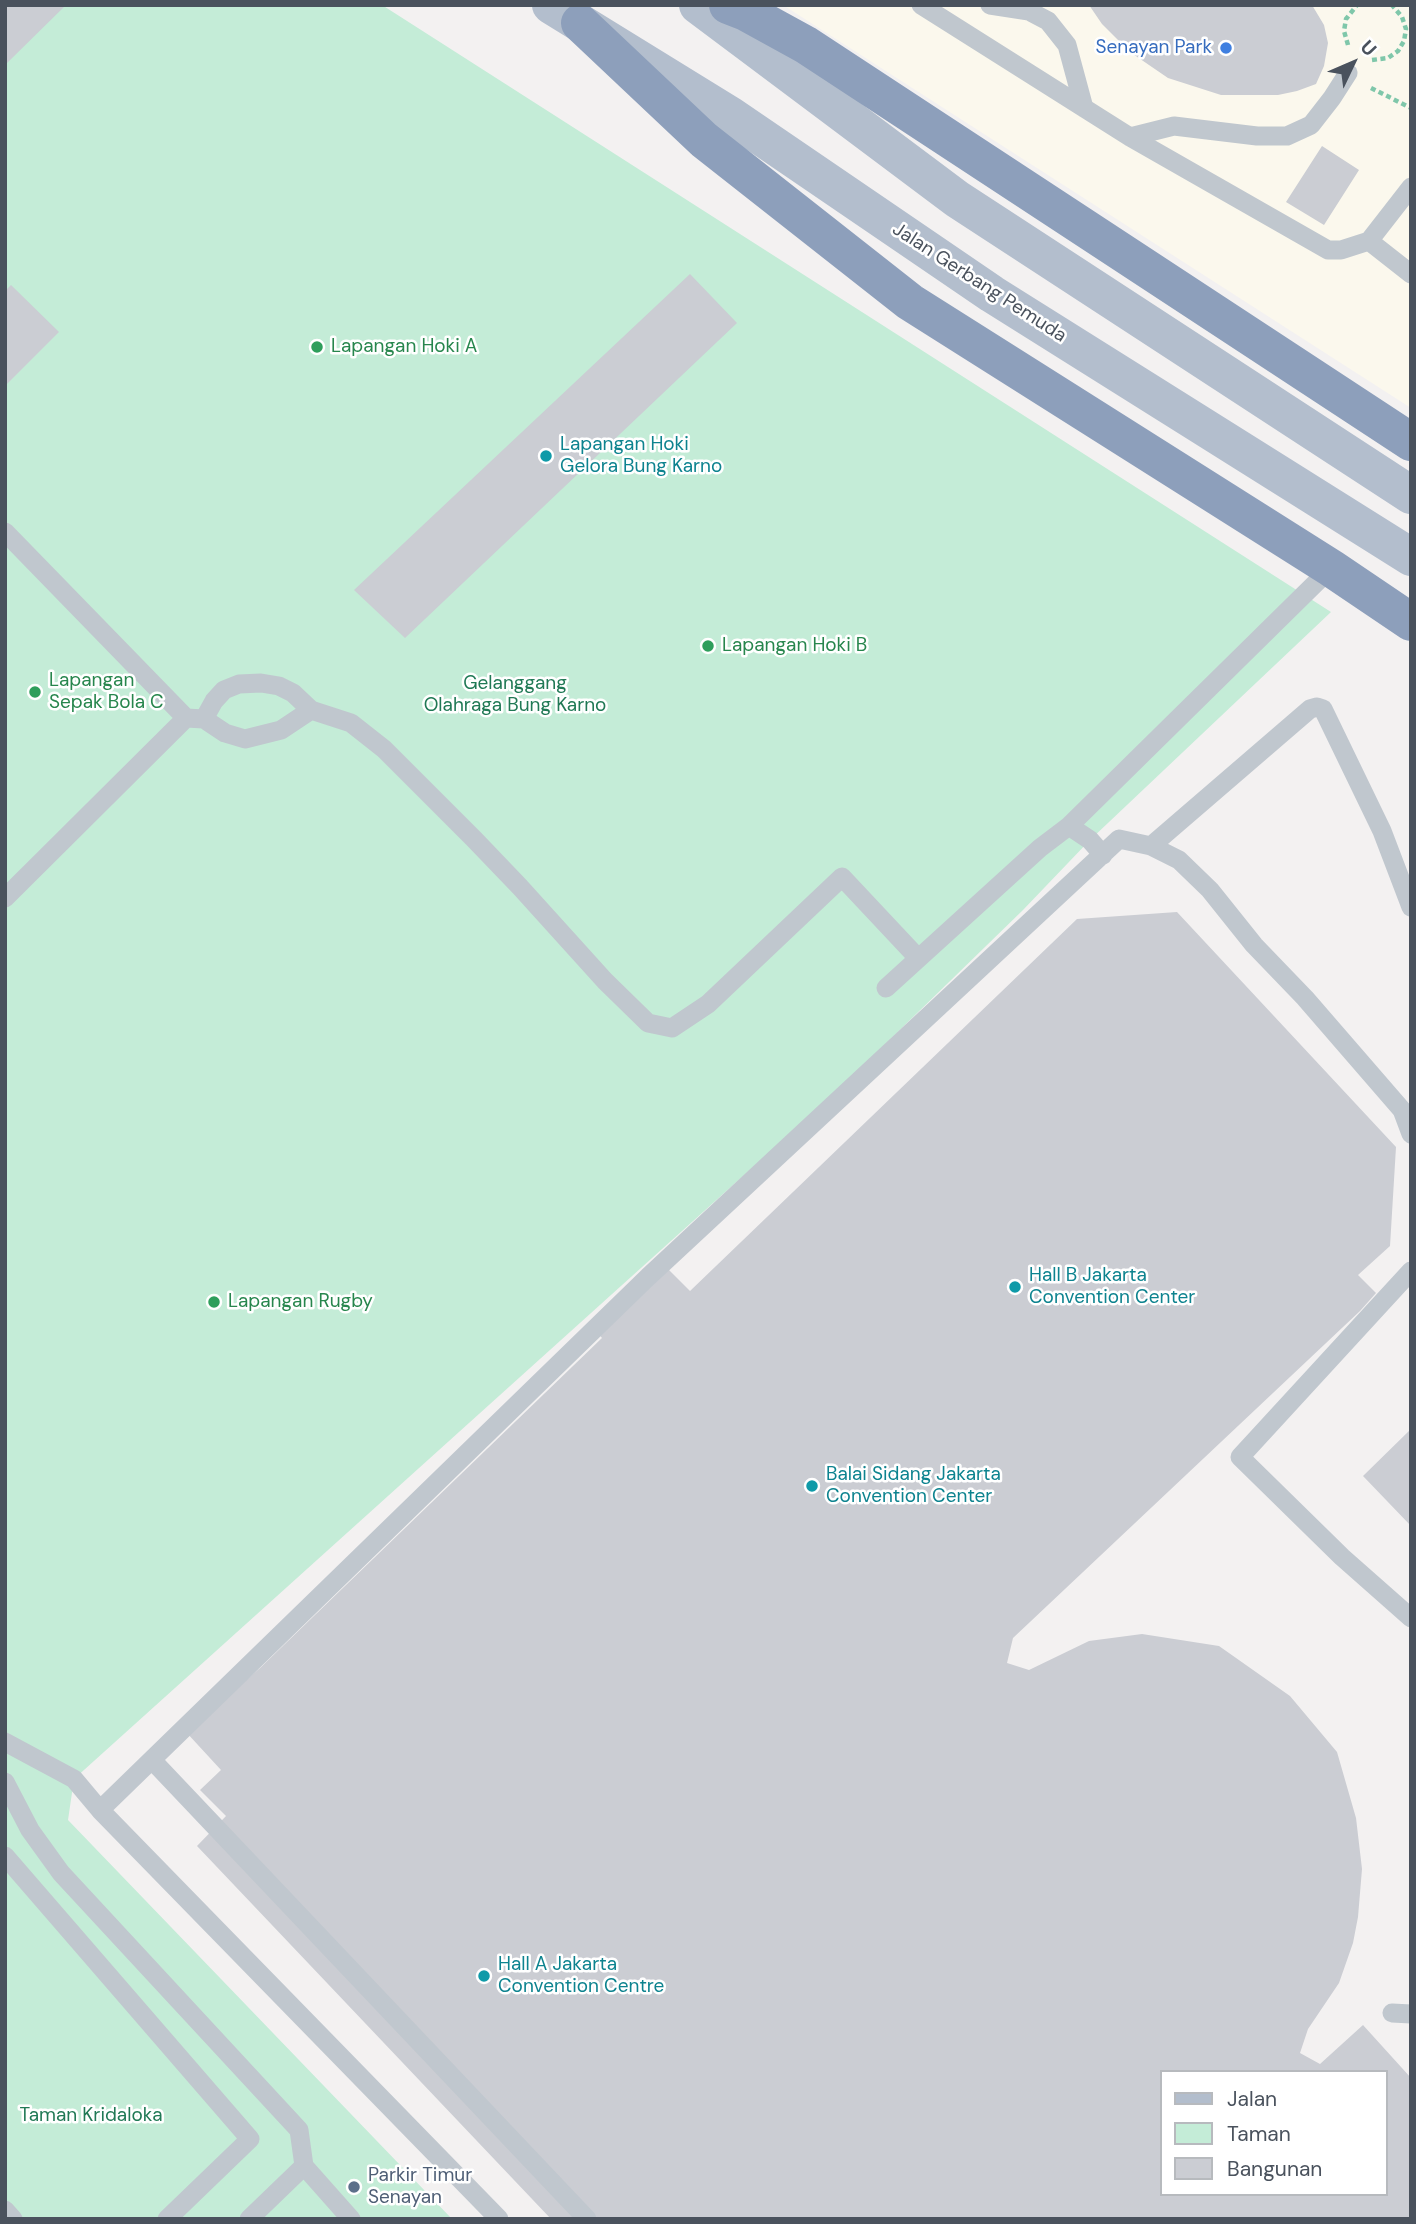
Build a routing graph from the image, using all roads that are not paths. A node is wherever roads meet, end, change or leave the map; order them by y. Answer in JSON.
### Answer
{"nodes":[{"id":1,"x":698,"y":5,"type":"edge"},
{"id":2,"x":728,"y":5,"type":"edge"},
{"id":3,"x":921,"y":5,"type":"edge"},
{"id":4,"x":990,"y":5,"type":"edge"},
{"id":5,"x":565,"y":14,"type":"edge"},
{"id":6,"x":1354,"y":77,"type":"road end"},
{"id":7,"x":1084,"y":108,"type":"junction"},
{"id":8,"x":1130,"y":137,"type":"junction"},
{"id":9,"x":1411,"y":187,"type":"edge"},
{"id":10,"x":1369,"y":241,"type":"junction"},
{"id":11,"x":1411,"y":274,"type":"edge"},
{"id":12,"x":1411,"y":442,"type":"edge"},
{"id":13,"x":1411,"y":495,"type":"edge"},
{"id":14,"x":5,"y":532,"type":"edge"},
{"id":15,"x":1411,"y":557,"type":"edge"},
{"id":16,"x":1331,"y":568,"type":"junction"},
{"id":17,"x":1405,"y":616,"type":"edge"},
{"id":18,"x":311,"y":710,"type":"junction"},
{"id":19,"x":195,"y":718,"type":"junction"},
{"id":20,"x":1069,"y":826,"type":"junction"},
{"id":21,"x":1152,"y":846,"type":"junction"},
{"id":22,"x":1103,"y":855,"type":"junction"},
{"id":23,"x":5,"y":898,"type":"edge"},
{"id":24,"x":1411,"y":907,"type":"edge"},
{"id":25,"x":918,"y":958,"type":"junction"},
{"id":26,"x":886,"y":988,"type":"dead end"},
{"id":27,"x":1406,"y":1106,"type":"edge"},
{"id":28,"x":1411,"y":1134,"type":"edge"},
{"id":29,"x":1411,"y":1271,"type":"edge"},
{"id":30,"x":1411,"y":1618,"type":"edge"},
{"id":31,"x":5,"y":1742,"type":"edge"},
{"id":32,"x":152,"y":1760,"type":"junction"},
{"id":33,"x":5,"y":1782,"type":"edge"},
{"id":34,"x":100,"y":1810,"type":"junction"},
{"id":35,"x":5,"y":1856,"type":"edge"},
{"id":36,"x":304,"y":2166,"type":"junction"},
{"id":37,"x":167,"y":2219,"type":"edge"},
{"id":38,"x":249,"y":2219,"type":"edge"},
{"id":39,"x":351,"y":2219,"type":"edge"},
{"id":40,"x":499,"y":2219,"type":"edge"},
{"id":41,"x":587,"y":2219,"type":"edge"}],
"edges":[{"from":1,"to":13,"type":"main road"},
{"from":2,"to":12,"type":"highway"},
{"from":3,"to":7,"type":"lane"},
{"from":4,"to":7,"type":"lane"},
{"from":5,"to":15,"type":"main road","name":"Jalan Gerbang Pemuda"},
{"from":5,"to":16,"type":"highway"},
{"from":6,"to":8,"type":"lane"},
{"from":7,"to":8,"type":"lane"},
{"from":8,"to":10,"type":"lane"},
{"from":9,"to":10,"type":"lane"},
{"from":10,"to":11,"type":"lane"},
{"from":14,"to":19,"type":"lane"},
{"from":16,"to":17,"type":"highway"},
{"from":16,"to":20,"type":"lane"},
{"from":18,"to":19,"type":"lane"},
{"from":18,"to":19,"type":"lane"},
{"from":18,"to":25,"type":"lane"},
{"from":19,"to":23,"type":"lane"},
{"from":20,"to":22,"type":"lane"},
{"from":20,"to":25,"type":"lane"},
{"from":21,"to":22,"type":"lane"},
{"from":21,"to":24,"type":"lane"},
{"from":21,"to":27,"type":"lane"},
{"from":22,"to":32,"type":"lane"},
{"from":25,"to":26,"type":"lane"},
{"from":27,"to":28,"type":"lane"},
{"from":29,"to":30,"type":"lane"},
{"from":31,"to":34,"type":"lane"},
{"from":32,"to":34,"type":"lane"},
{"from":32,"to":41,"type":"lane"},
{"from":33,"to":36,"type":"lane"},
{"from":34,"to":40,"type":"lane"},
{"from":35,"to":37,"type":"lane"},
{"from":36,"to":38,"type":"lane"},
{"from":36,"to":39,"type":"lane"}]}
